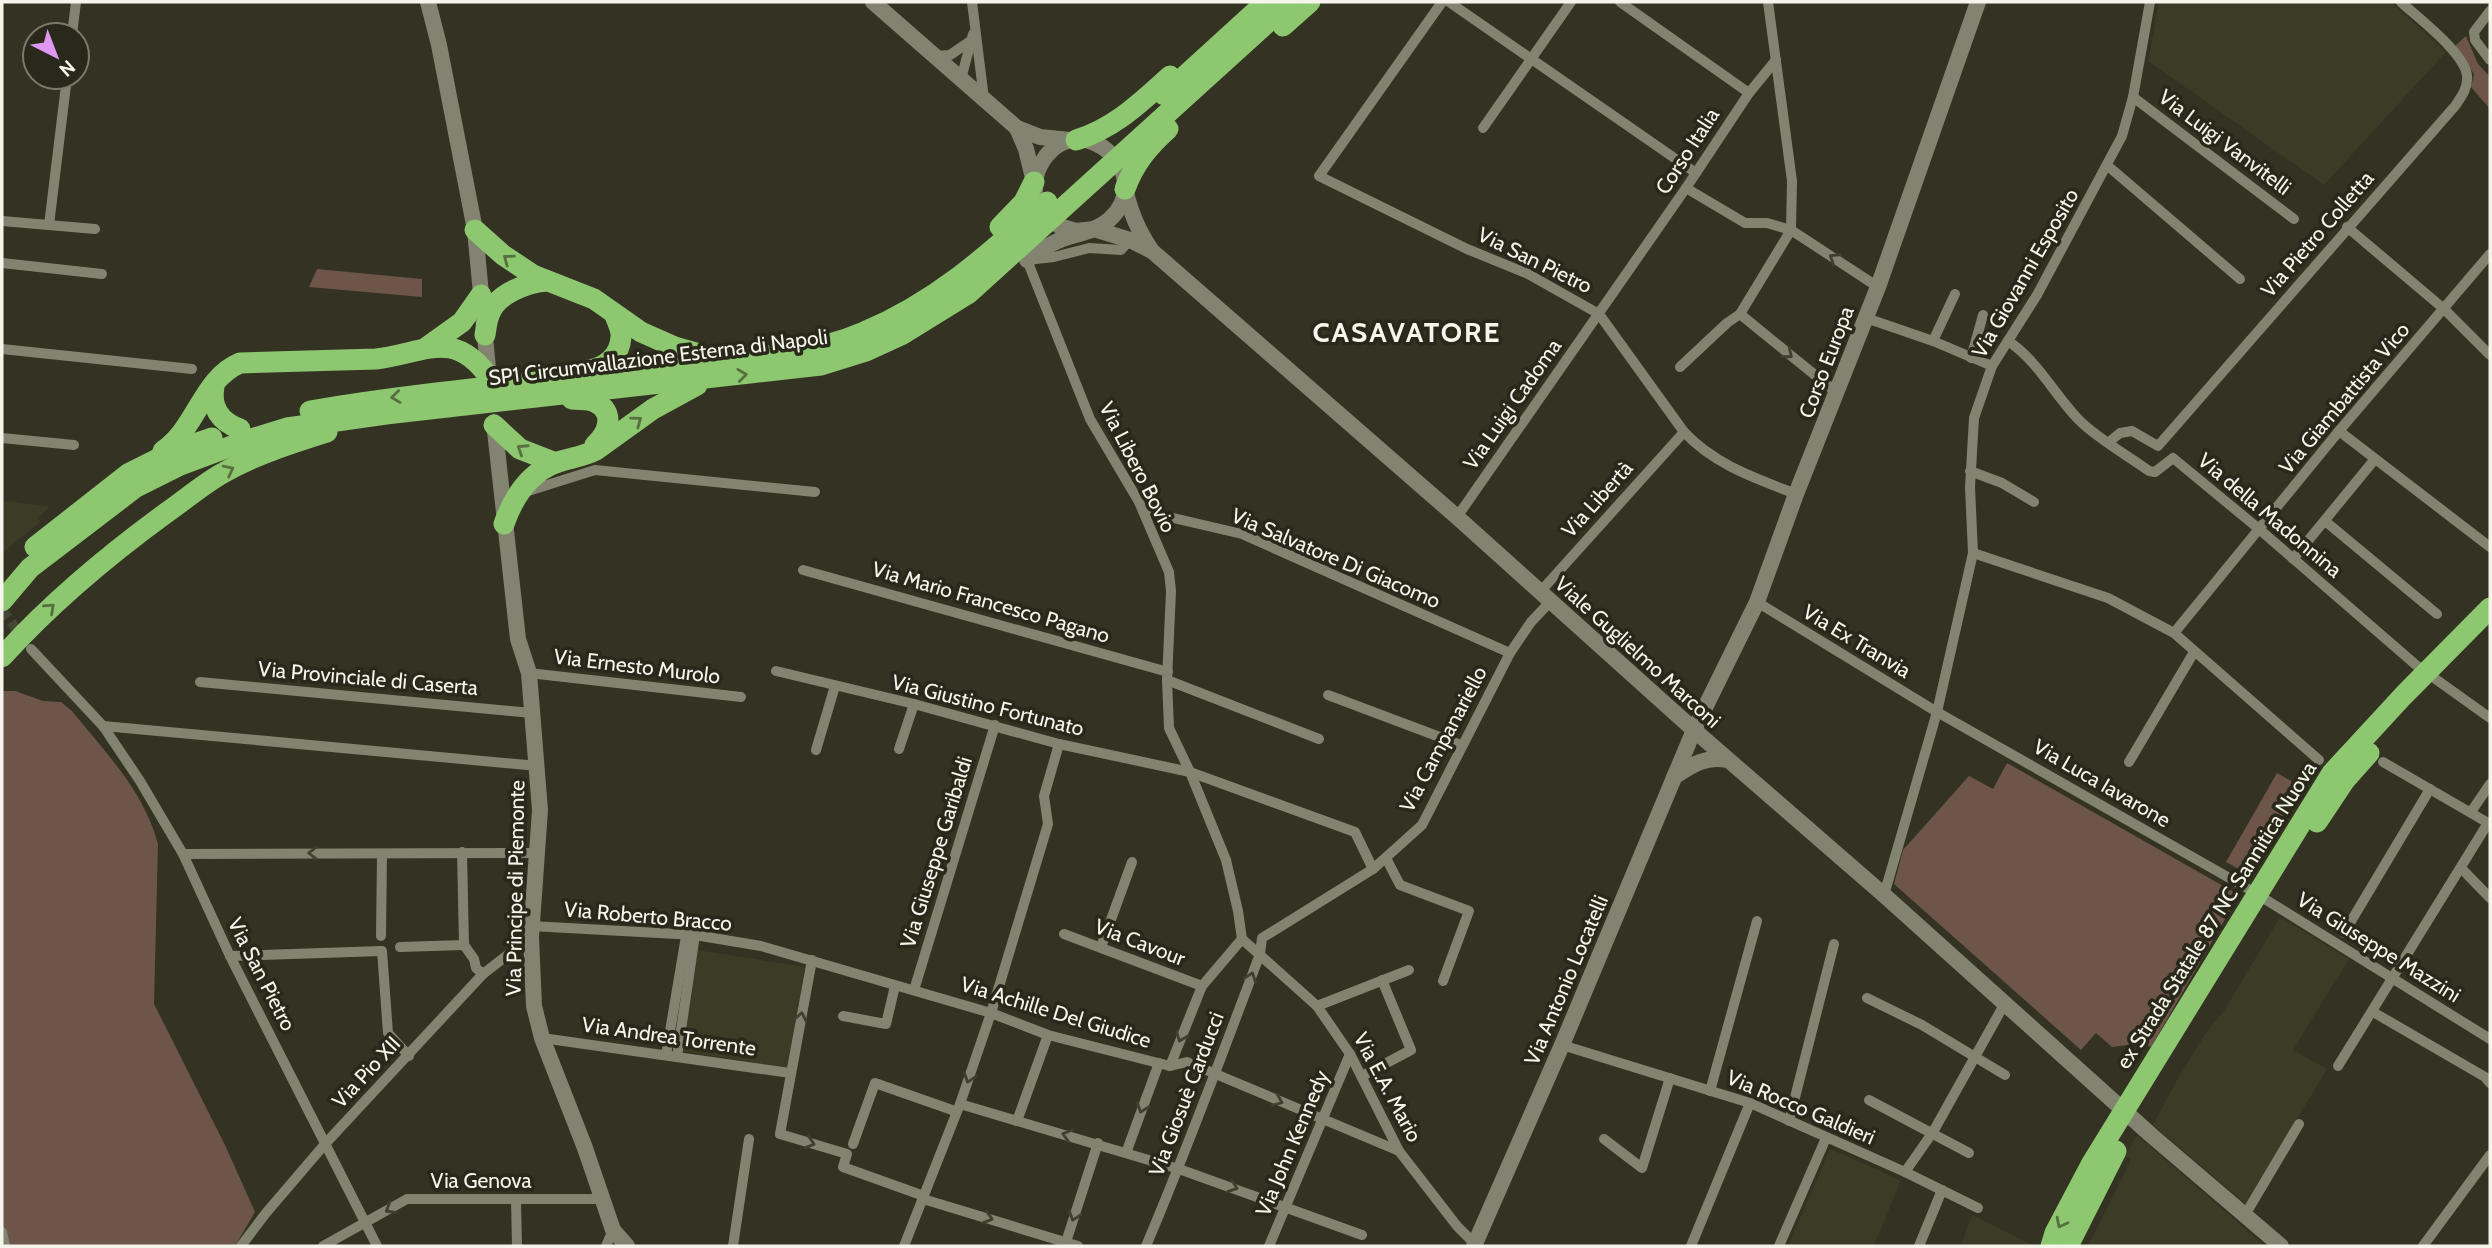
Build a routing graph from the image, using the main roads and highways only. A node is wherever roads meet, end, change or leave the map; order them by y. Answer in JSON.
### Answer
{"nodes":[{"id":1,"x":1252,"y":2,"type":"edge"},
{"id":2,"x":1266,"y":2,"type":"edge"},
{"id":3,"x":1290,"y":2,"type":"edge"},
{"id":4,"x":1310,"y":2,"type":"edge"},
{"id":5,"x":1150,"y":117,"type":"junction"},
{"id":6,"x":1076,"y":140,"type":"road end"},
{"id":7,"x":1034,"y":182,"type":"road end"},
{"id":8,"x":1125,"y":189,"type":"road end"},
{"id":9,"x":475,"y":230,"type":"road end"},
{"id":10,"x":1027,"y":260,"type":"road end"},
{"id":11,"x":546,"y":281,"type":"junction"},
{"id":12,"x":481,"y":295,"type":"road end"},
{"id":13,"x":615,"y":315,"type":"junction"},
{"id":14,"x":485,"y":335,"type":"road end"},
{"id":15,"x":427,"y":347,"type":"junction"},
{"id":16,"x":766,"y":364,"type":"junction"},
{"id":17,"x":717,"y":370,"type":"junction"},
{"id":18,"x":489,"y":377,"type":"road end"},
{"id":19,"x":214,"y":386,"type":"junction"},
{"id":20,"x":549,"y":388,"type":"junction"},
{"id":21,"x":465,"y":397,"type":"junction"},
{"id":22,"x":386,"y":414,"type":"junction"},
{"id":23,"x":494,"y":425,"type":"road end"},
{"id":24,"x":240,"y":429,"type":"junction"},
{"id":25,"x":580,"y":457,"type":"junction"},
{"id":26,"x":556,"y":463,"type":"junction"},
{"id":27,"x":145,"y":466,"type":"junction"},
{"id":28,"x":504,"y":524,"type":"road end"},
{"id":29,"x":2,"y":581,"type":"edge"},
{"id":30,"x":2,"y":601,"type":"edge"},
{"id":31,"x":2490,"y":608,"type":"edge"},
{"id":32,"x":2490,"y":628,"type":"edge"},
{"id":33,"x":2,"y":657,"type":"edge"},
{"id":34,"x":2084,"y":1213,"type":"junction"},
{"id":35,"x":2051,"y":1246,"type":"edge"},
{"id":36,"x":2068,"y":1246,"type":"edge"},
{"id":37,"x":2076,"y":1246,"type":"edge"}],
"edges":[{"from":1,"to":6,"type":"highway"},
{"from":2,"to":5,"type":"highway","name":"SP1 Circumvallazione Esterna di Napoli"},
{"from":3,"to":5,"type":"highway","name":"SP1 Circumvallazione Esterna di Napoli"},
{"from":4,"to":8,"type":"highway"},
{"from":5,"to":16,"type":"highway","name":"SP1 Circumvallazione Esterna di Napoli"},
{"from":7,"to":16,"type":"highway"},
{"from":11,"to":9,"type":"highway","one_way":true},
{"from":10,"to":16,"type":"highway"},
{"from":11,"to":13,"type":"highway"},
{"from":11,"to":14,"type":"highway"},
{"from":12,"to":15,"type":"highway"},
{"from":13,"to":17,"type":"highway"},
{"from":13,"to":20,"type":"highway"},
{"from":15,"to":18,"type":"highway"},
{"from":15,"to":19,"type":"highway"},
{"from":16,"to":17,"type":"highway","name":"SP1 Circumvallazione Esterna di Napoli"},
{"from":17,"to":20,"type":"highway","name":"SP1 Circumvallazione Esterna di Napoli"},
{"from":25,"to":17,"type":"highway","one_way":true},
{"from":19,"to":24,"type":"highway"},
{"from":19,"to":27,"type":"highway"},
{"from":20,"to":21,"type":"highway","name":"SP1 Circumvallazione Esterna di Napoli"},
{"from":20,"to":25,"type":"highway"},
{"from":21,"to":22,"type":"highway","name":"SP1 Circumvallazione Esterna di Napoli"},
{"from":21,"to":24,"type":"highway","name":"SP1 Circumvallazione Esterna di Napoli","one_way":true},
{"from":22,"to":30,"type":"highway","name":"SP1 Circumvallazione Esterna di Napoli"},
{"from":33,"to":22,"type":"highway","one_way":true},
{"from":26,"to":23,"type":"highway","one_way":true},
{"from":24,"to":27,"type":"highway","name":"SP1 Circumvallazione Esterna di Napoli"},
{"from":25,"to":26,"type":"highway"},
{"from":26,"to":28,"type":"highway"},
{"from":27,"to":29,"type":"highway","name":"SP1 Circumvallazione Esterna di Napoli"},
{"from":31,"to":35,"type":"highway","name":"ex Strada Statale 87 NC Sannitica Nuova","one_way":true},
{"from":32,"to":34,"type":"highway","name":"ex Strada Statale 87 NC Sannitica Nuova"},
{"from":34,"to":36,"type":"highway","name":"ex Strada Statale 87 NC Sannitica Nuova"},
{"from":34,"to":37,"type":"highway"}]}
